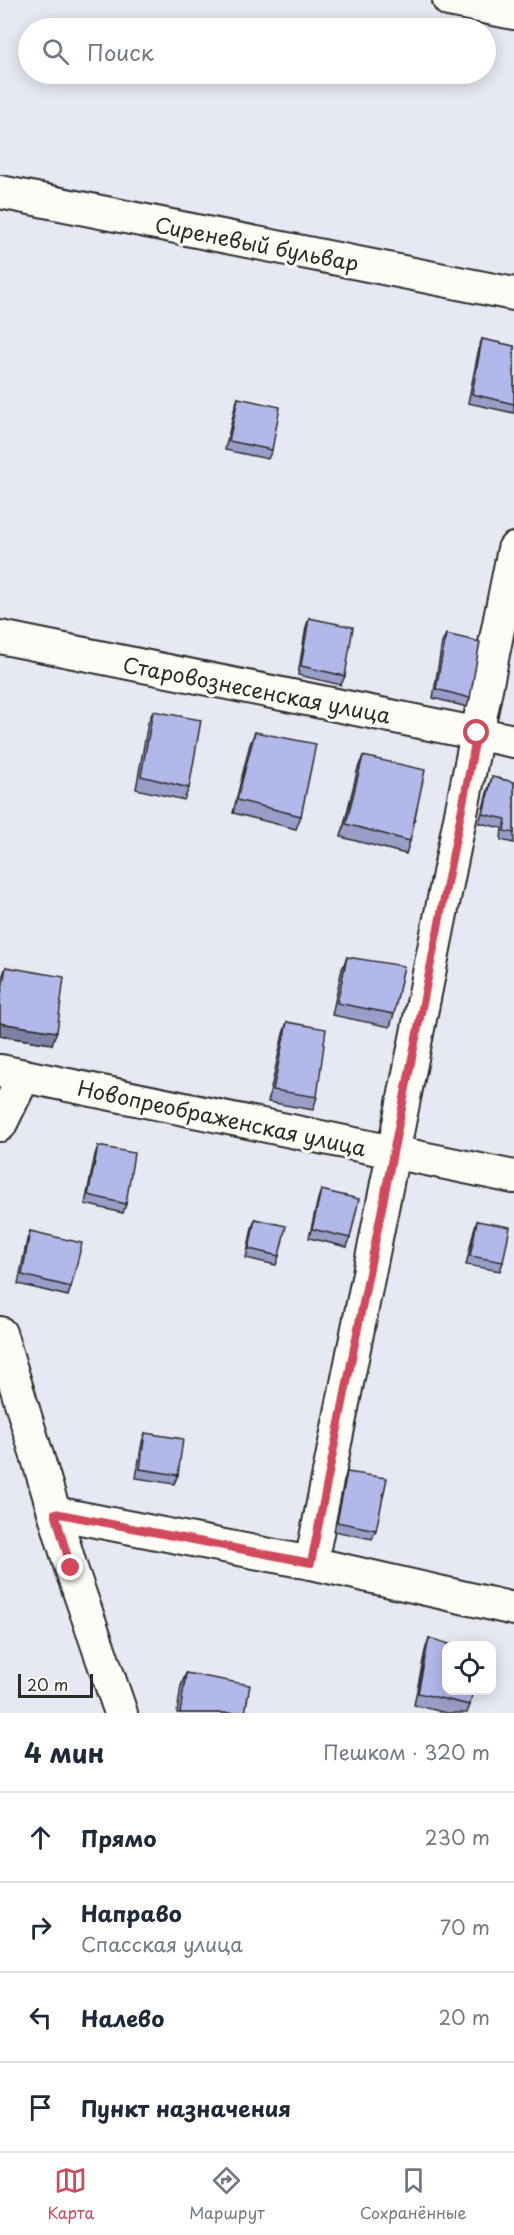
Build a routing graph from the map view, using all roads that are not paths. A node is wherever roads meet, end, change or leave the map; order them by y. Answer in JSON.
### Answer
{"nodes":[{"id":1,"x":449,"y":0,"type":"edge"},
{"id":2,"x":514,"y":13,"type":"edge"},
{"id":3,"x":0,"y":192,"type":"edge"},
{"id":4,"x":514,"y":294,"type":"edge"},
{"id":5,"x":514,"y":549,"type":"edge"},
{"id":6,"x":0,"y":637,"type":"edge"},
{"id":7,"x":477,"y":733,"type":"junction"},
{"id":8,"x":514,"y":741,"type":"edge"},
{"id":9,"x":12,"y":1073,"type":"edge"},
{"id":10,"x":0,"y":1125,"type":"edge"},
{"id":11,"x":392,"y":1152,"type":"junction"},
{"id":12,"x":514,"y":1177,"type":"edge"},
{"id":13,"x":0,"y":1333,"type":"edge"},
{"id":14,"x":55,"y":1513,"type":"junction"},
{"id":15,"x":311,"y":1563,"type":"junction"},
{"id":16,"x":514,"y":1609,"type":"edge"},
{"id":17,"x":121,"y":1713,"type":"edge"}],
"edges":[{"from":1,"to":2,"type":"street"},
{"from":3,"to":4,"type":"street","name":"Сиреневый бульвар"},
{"from":5,"to":7,"type":"street"},
{"from":6,"to":7,"type":"street","name":"Старовознесенская улица"},
{"from":7,"to":8,"type":"street","name":"Старовознесенская улица"},
{"from":7,"to":11,"type":"street"},
{"from":9,"to":10,"type":"street"},
{"from":9,"to":11,"type":"street","name":"Новопреображенская улица"},
{"from":11,"to":12,"type":"street","name":"Новопреображенская улица"},
{"from":11,"to":15,"type":"street"},
{"from":13,"to":14,"type":"street"},
{"from":14,"to":15,"type":"street"},
{"from":14,"to":17,"type":"street"},
{"from":15,"to":16,"type":"street"}]}
